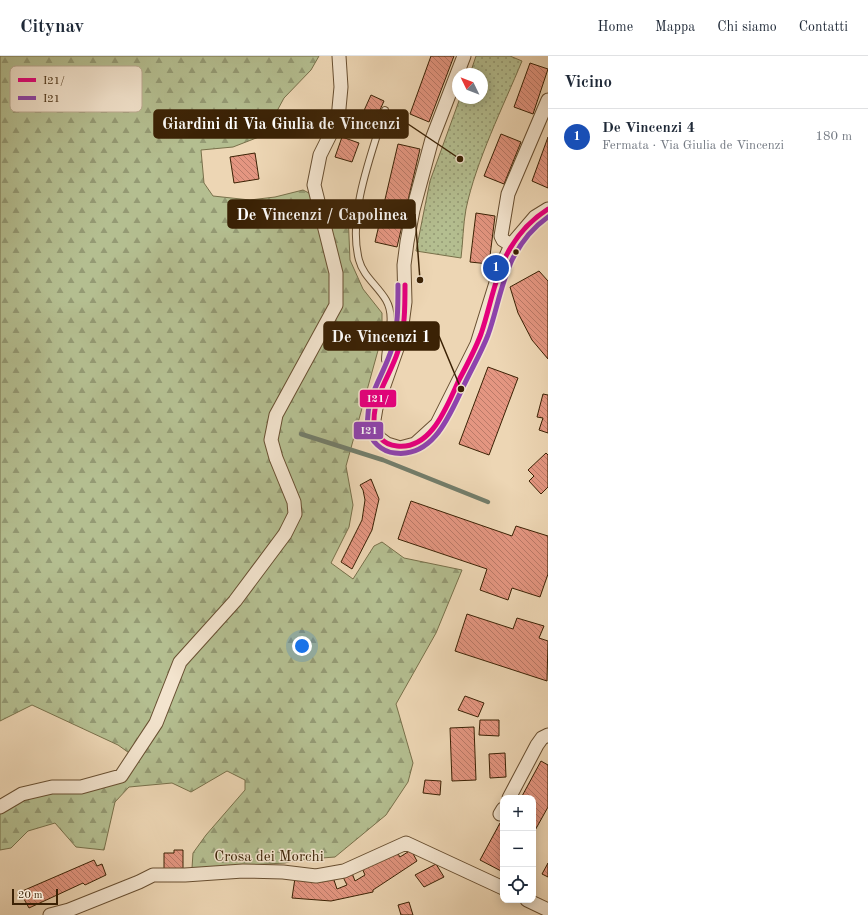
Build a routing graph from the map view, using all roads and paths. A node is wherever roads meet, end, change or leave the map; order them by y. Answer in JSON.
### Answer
{"nodes":[{"id":1,"x":339,"y":56,"type":"edge"},
{"id":2,"x":464,"y":56,"type":"edge"},
{"id":3,"x":548,"y":100,"type":"edge"},
{"id":4,"x":385,"y":110,"type":"dead end"},
{"id":5,"x":548,"y":209,"type":"edge"},
{"id":6,"x":511,"y":245,"type":"junction"},
{"id":7,"x":392,"y":368,"type":"junction"},
{"id":8,"x":548,"y":735,"type":"edge"},
{"id":9,"x":511,"y":795,"type":"edge"},
{"id":10,"x":0,"y":807,"type":"edge"},
{"id":11,"x":500,"y":887,"type":"edge"},
{"id":12,"x":533,"y":903,"type":"edge"},
{"id":13,"x":548,"y":910,"type":"edge"},
{"id":14,"x":50,"y":915,"type":"edge"}],
"edges":[{"from":1,"to":10,"type":"street"},
{"from":2,"to":7,"type":"street"},
{"from":3,"to":6,"type":"street"},
{"from":4,"to":7,"type":"lane"},
{"from":5,"to":6,"type":"street"},
{"from":6,"to":7,"type":"street"},
{"from":8,"to":9,"type":"street"},
{"from":11,"to":14,"type":"street","name":"Crosa dei Morchi"},
{"from":12,"to":13,"type":"street"}]}
